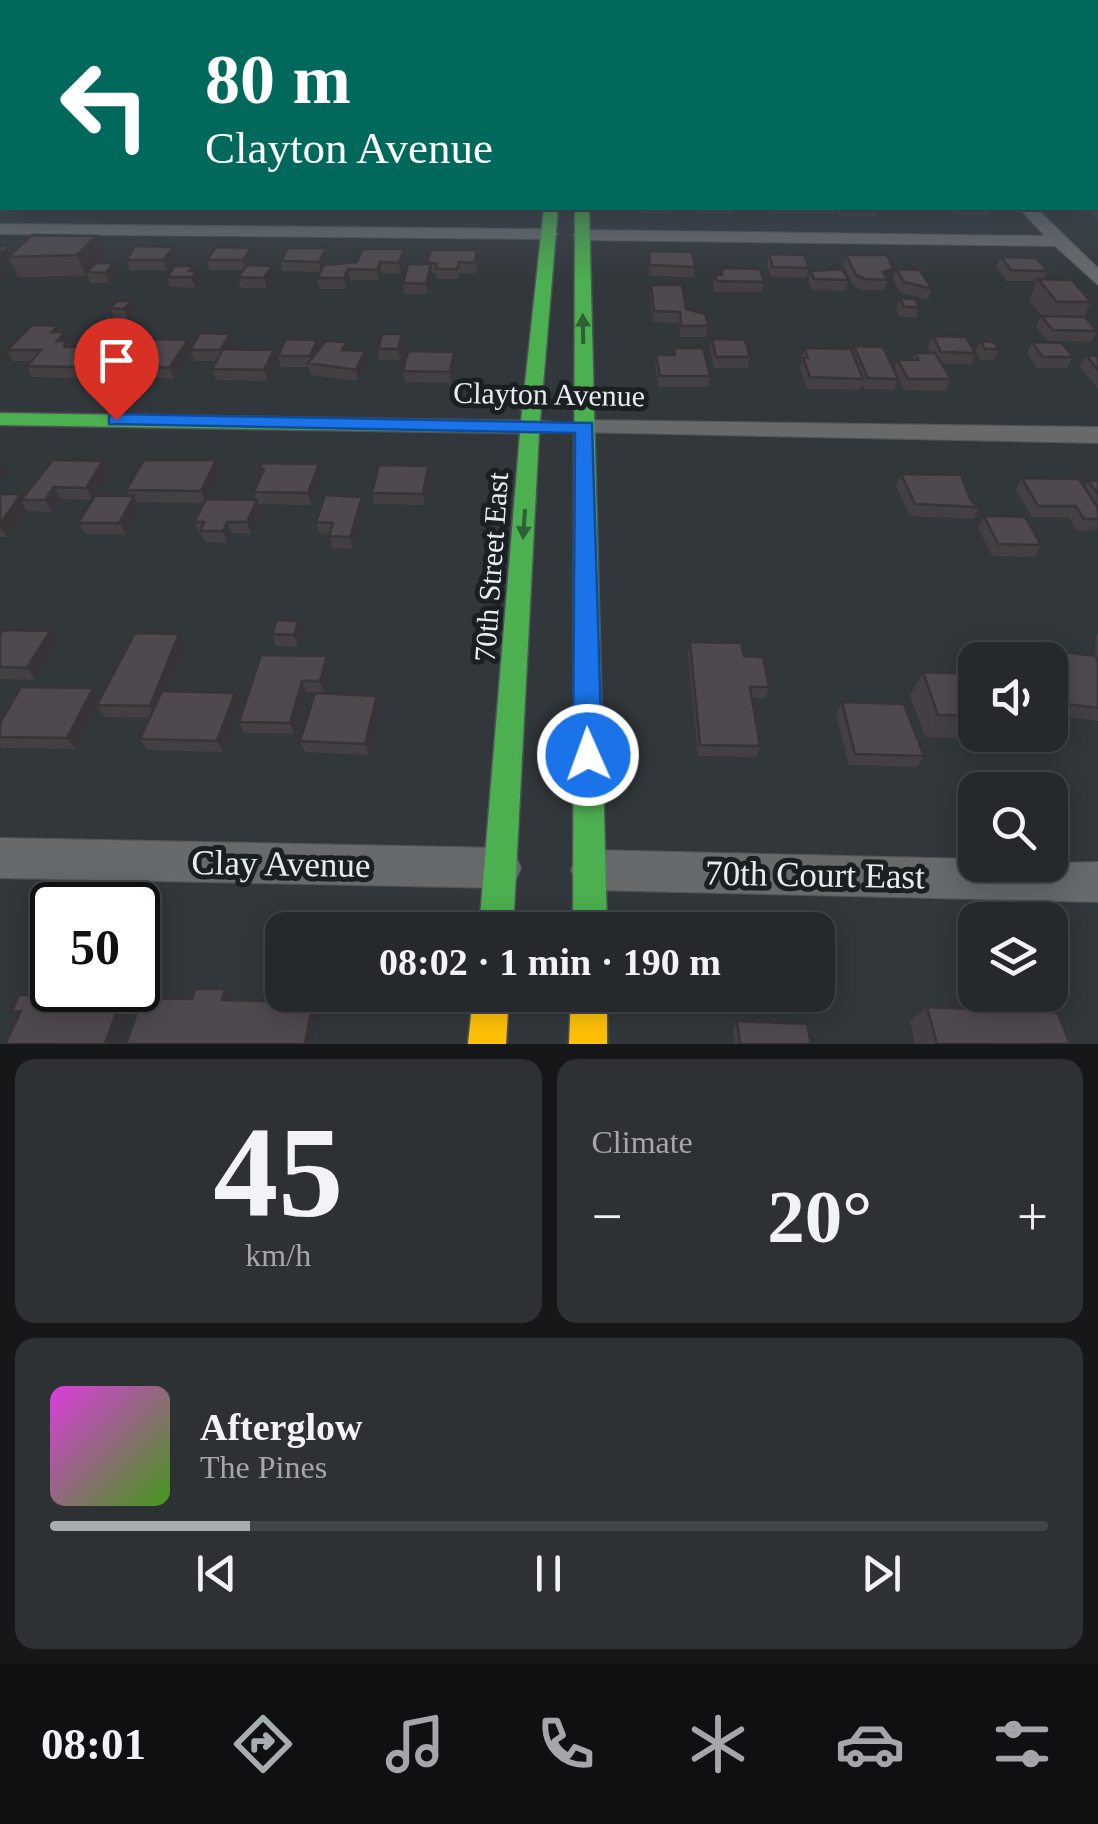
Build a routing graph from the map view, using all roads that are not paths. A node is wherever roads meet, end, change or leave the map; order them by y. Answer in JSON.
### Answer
{"nodes":[{"id":1,"x":551,"y":210,"type":"edge"},
{"id":2,"x":582,"y":210,"type":"edge"},
{"id":3,"x":1029,"y":210,"type":"edge"},
{"id":4,"x":0,"y":229,"type":"edge"},
{"id":5,"x":548,"y":234,"type":"junction"},
{"id":6,"x":582,"y":234,"type":"junction"},
{"id":7,"x":1062,"y":242,"type":"junction"},
{"id":8,"x":1098,"y":279,"type":"edge"},
{"id":9,"x":0,"y":419,"type":"edge"},
{"id":10,"x":530,"y":426,"type":"junction"},
{"id":11,"x":585,"y":427,"type":"junction"},
{"id":12,"x":1098,"y":435,"type":"edge"},
{"id":13,"x":0,"y":858,"type":"edge"},
{"id":14,"x":502,"y":868,"type":"junction"},
{"id":15,"x":591,"y":870,"type":"junction"},
{"id":16,"x":1098,"y":882,"type":"edge"},
{"id":17,"x":498,"y":912,"type":"edge"},
{"id":18,"x":590,"y":912,"type":"edge"},
{"id":19,"x":490,"y":1012,"type":"edge"},
{"id":20,"x":589,"y":1012,"type":"edge"},
{"id":21,"x":487,"y":1044,"type":"edge"},
{"id":22,"x":588,"y":1044,"type":"edge"}],
"edges":[{"from":1,"to":5,"type":"main road","name":"70th Street East"},
{"from":2,"to":6,"type":"main road"},
{"from":3,"to":7,"type":"street"},
{"from":4,"to":5,"type":"street"},
{"from":5,"to":10,"type":"main road","name":"70th Street East"},
{"from":6,"to":7,"type":"street"},
{"from":11,"to":6,"type":"main road","one_way":true},
{"from":7,"to":8,"type":"street"},
{"from":9,"to":10,"type":"main road","name":"Clayton Avenue"},
{"from":10,"to":11,"type":"main road","name":"Clayton Avenue"},
{"from":10,"to":14,"type":"main road","name":"70th Street East","one_way":true},
{"from":11,"to":12,"type":"street","name":"Clayton Avenue"},
{"from":11,"to":15,"type":"main road"},
{"from":13,"to":14,"type":"street","name":"Clay Avenue"},
{"from":14,"to":17,"type":"main road","name":"70th Street East"},
{"from":15,"to":16,"type":"street","name":"70th Court East"},
{"from":15,"to":18,"type":"main road"},
{"from":19,"to":21,"type":"main road"},
{"from":20,"to":22,"type":"main road"}]}
